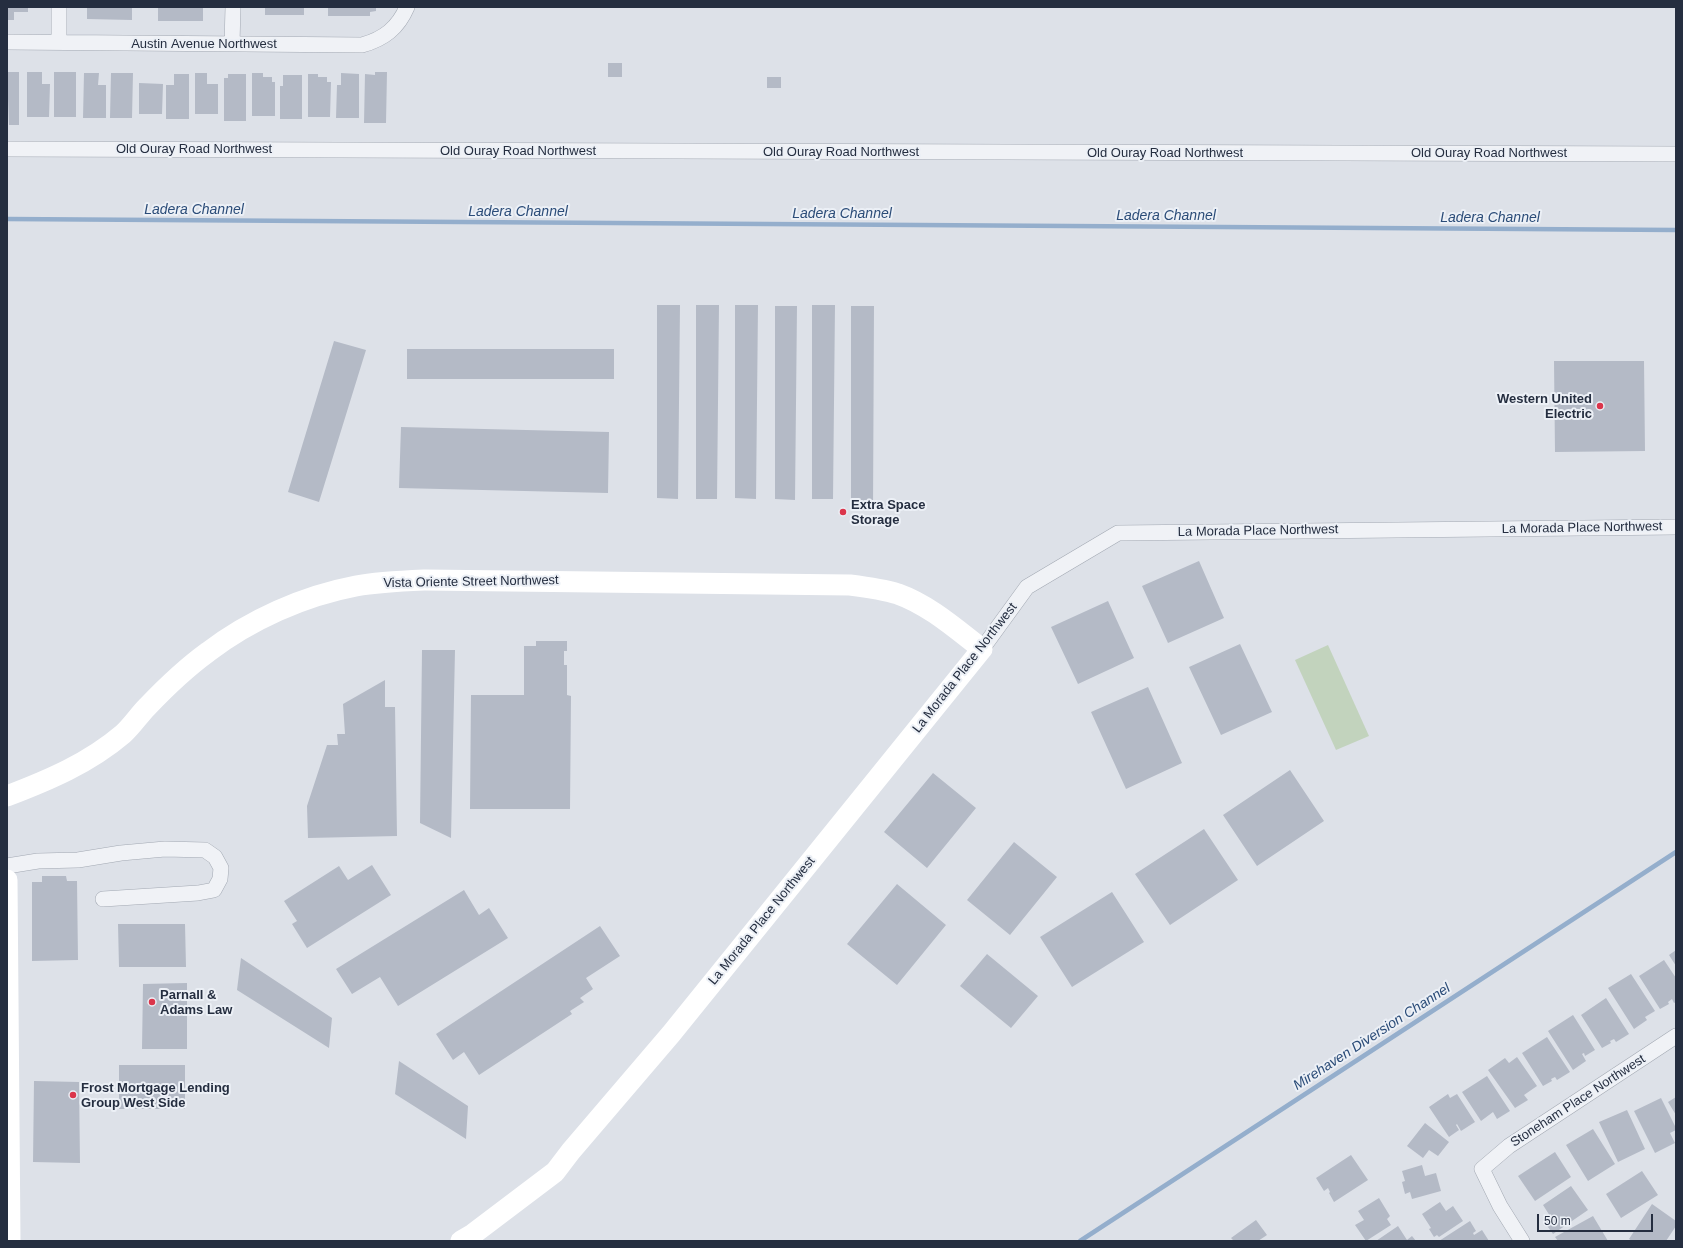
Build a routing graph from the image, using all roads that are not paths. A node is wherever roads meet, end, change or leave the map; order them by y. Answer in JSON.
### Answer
{"nodes":[{"id":1,"x":59,"y":7,"type":"edge"},
{"id":2,"x":233,"y":7,"type":"edge"},
{"id":3,"x":407,"y":7,"type":"edge"},
{"id":4,"x":7,"y":42,"type":"edge"},
{"id":5,"x":59,"y":42,"type":"junction"},
{"id":6,"x":232,"y":44,"type":"junction"},
{"id":7,"x":7,"y":149,"type":"edge"},
{"id":8,"x":1676,"y":154,"type":"edge"},
{"id":9,"x":1676,"y":527,"type":"edge"},
{"id":10,"x":982,"y":649,"type":"junction"},
{"id":11,"x":7,"y":796,"type":"edge"},
{"id":12,"x":7,"y":866,"type":"edge"},
{"id":13,"x":7,"y":880,"type":"edge"},
{"id":14,"x":103,"y":899,"type":"dead end"},
{"id":15,"x":1676,"y":1036,"type":"edge"},
{"id":16,"x":10,"y":1241,"type":"edge"},
{"id":17,"x":461,"y":1241,"type":"edge"},
{"id":18,"x":1522,"y":1241,"type":"edge"}],
"edges":[{"from":1,"to":5,"type":"street"},
{"from":2,"to":6,"type":"street"},
{"from":3,"to":6,"type":"street","name":"Austin Avenue Northwest"},
{"from":4,"to":5,"type":"street","name":"Austin Avenue Northwest"},
{"from":5,"to":6,"type":"street","name":"Austin Avenue Northwest"},
{"from":7,"to":8,"type":"street","name":"Old Ouray Road Northwest"},
{"from":9,"to":10,"type":"street","name":"La Morada Place Northwest"},
{"from":10,"to":11,"type":"street","name":"Vista Oriente Street Northwest"},
{"from":10,"to":17,"type":"street","name":"La Morada Place Northwest"},
{"from":12,"to":14,"type":"street"},
{"from":13,"to":16,"type":"street"},
{"from":15,"to":18,"type":"street","name":"Stoneham Place Northwest"}]}
